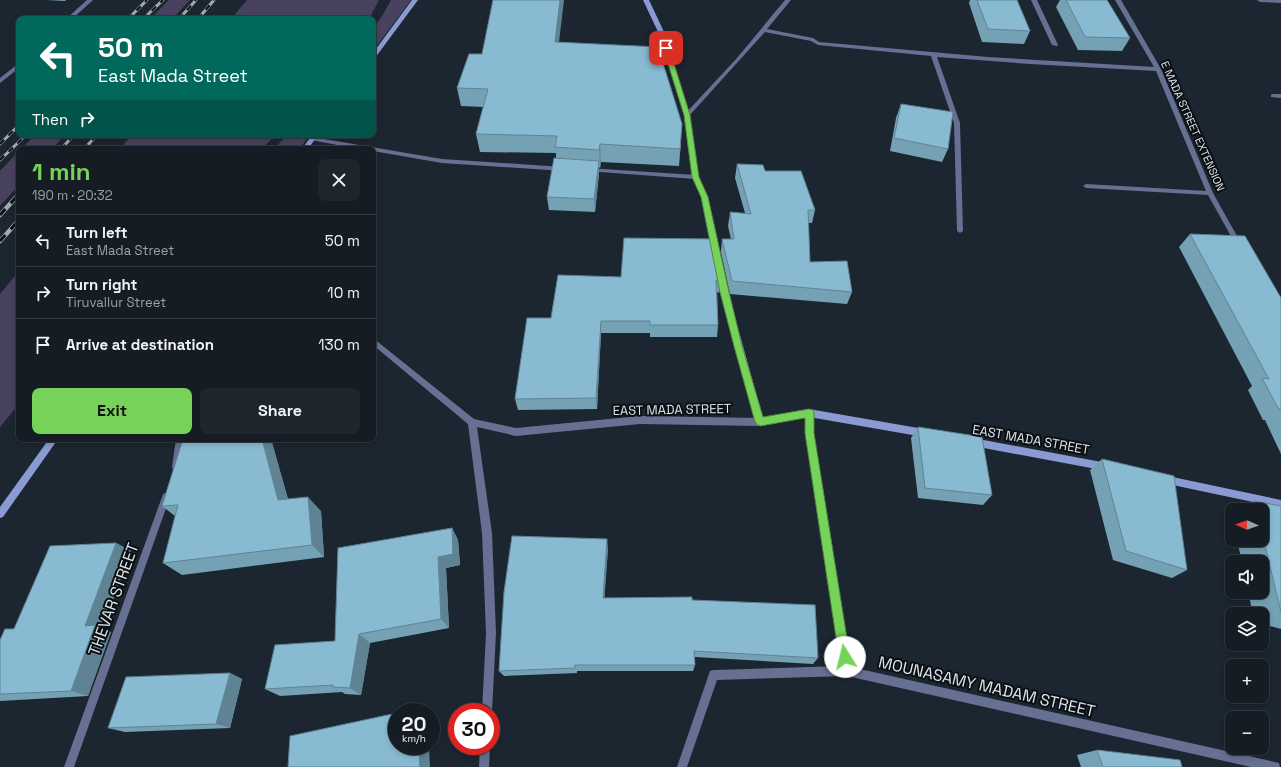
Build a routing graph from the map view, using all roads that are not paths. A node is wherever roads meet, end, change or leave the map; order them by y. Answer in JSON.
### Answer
{"nodes":[{"id":1,"x":90,"y":0,"type":"edge"},
{"id":2,"x":415,"y":0,"type":"edge"},
{"id":3,"x":646,"y":0,"type":"edge"},
{"id":4,"x":788,"y":0,"type":"edge"},
{"id":5,"x":1034,"y":0,"type":"edge"},
{"id":6,"x":1118,"y":0,"type":"edge"},
{"id":7,"x":1260,"y":0,"type":"edge"},
{"id":8,"x":1281,"y":1,"type":"edge"},
{"id":9,"x":72,"y":16,"type":"edge"},
{"id":10,"x":765,"y":30,"type":"junction"},
{"id":11,"x":1055,"y":45,"type":"dead end"},
{"id":12,"x":376,"y":53,"type":"edge"},
{"id":13,"x":934,"y":54,"type":"junction"},
{"id":14,"x":16,"y":68,"type":"edge"},
{"id":15,"x":1158,"y":69,"type":"junction"},
{"id":16,"x":0,"y":81,"type":"edge"},
{"id":17,"x":1273,"y":96,"type":"dead end"},
{"id":18,"x":1281,"y":96,"type":"edge"},
{"id":19,"x":687,"y":115,"type":"junction"},
{"id":20,"x":319,"y":138,"type":"edge"},
{"id":21,"x":358,"y":146,"type":"edge"},
{"id":22,"x":376,"y":150,"type":"edge"},
{"id":23,"x":569,"y":169,"type":"edge"},
{"id":24,"x":584,"y":170,"type":"edge"},
{"id":25,"x":695,"y":177,"type":"junction"},
{"id":26,"x":1086,"y":186,"type":"dead end"},
{"id":27,"x":1210,"y":193,"type":"junction"},
{"id":28,"x":960,"y":231,"type":"dead end"},
{"id":29,"x":1241,"y":248,"type":"edge"},
{"id":30,"x":376,"y":343,"type":"edge"},
{"id":31,"x":809,"y":413,"type":"junction"},
{"id":32,"x":472,"y":422,"type":"junction"},
{"id":33,"x":760,"y":422,"type":"junction"},
{"id":34,"x":934,"y":435,"type":"edge"},
{"id":35,"x":965,"y":440,"type":"edge"},
{"id":36,"x":52,"y":442,"type":"edge"},
{"id":37,"x":180,"y":442,"type":"edge"},
{"id":38,"x":1120,"y":469,"type":"edge"},
{"id":39,"x":173,"y":475,"type":"edge"},
{"id":40,"x":1158,"y":478,"type":"edge"},
{"id":41,"x":168,"y":490,"type":"edge"},
{"id":42,"x":1281,"y":504,"type":"edge"},
{"id":43,"x":0,"y":514,"type":"edge"},
{"id":44,"x":847,"y":672,"type":"junction"},
{"id":45,"x":487,"y":703,"type":"edge"},
{"id":46,"x":485,"y":755,"type":"edge"},
{"id":47,"x":69,"y":767,"type":"edge"},
{"id":48,"x":484,"y":767,"type":"edge"},
{"id":49,"x":682,"y":767,"type":"edge"},
{"id":50,"x":1275,"y":767,"type":"edge"}],
"edges":[{"from":1,"to":9,"type":"street"},
{"from":2,"to":12,"type":"street"},
{"from":3,"to":19,"type":"street"},
{"from":4,"to":10,"type":"street"},
{"from":5,"to":11,"type":"street"},
{"from":6,"to":15,"type":"street","name":"E MADA STREET EXTENSION"},
{"from":7,"to":8,"type":"street"},
{"from":10,"to":13,"type":"street"},
{"from":10,"to":19,"type":"street"},
{"from":13,"to":15,"type":"street"},
{"from":13,"to":28,"type":"street"},
{"from":14,"to":16,"type":"street"},
{"from":15,"to":27,"type":"street","name":"E MADA STREET EXTENSION"},
{"from":17,"to":18,"type":"street"},
{"from":19,"to":25,"type":"street"},
{"from":20,"to":21,"type":"street"},
{"from":22,"to":23,"type":"street"},
{"from":24,"to":25,"type":"street"},
{"from":25,"to":33,"type":"street"},
{"from":26,"to":27,"type":"street"},
{"from":27,"to":29,"type":"street","name":"E MADA STREET EXTENSION"},
{"from":30,"to":32,"type":"street","name":"EAST MADA STREET"},
{"from":31,"to":33,"type":"street","name":"EAST MADA STREET"},
{"from":31,"to":34,"type":"street","name":"EAST MADA STREET"},
{"from":31,"to":44,"type":"street"},
{"from":32,"to":33,"type":"street","name":"EAST MADA STREET"},
{"from":32,"to":45,"type":"street"},
{"from":35,"to":38,"type":"street","name":"EAST MADA STREET"},
{"from":36,"to":43,"type":"street"},
{"from":37,"to":39,"type":"street"},
{"from":40,"to":42,"type":"street"},
{"from":41,"to":47,"type":"street","name":"THEVAR STREET"},
{"from":44,"to":49,"type":"street","name":"MOUNASAMY MADAM STREET"},
{"from":44,"to":50,"type":"street","name":"MOUNASAMY MADAM STREET"},
{"from":46,"to":48,"type":"street"}]}
